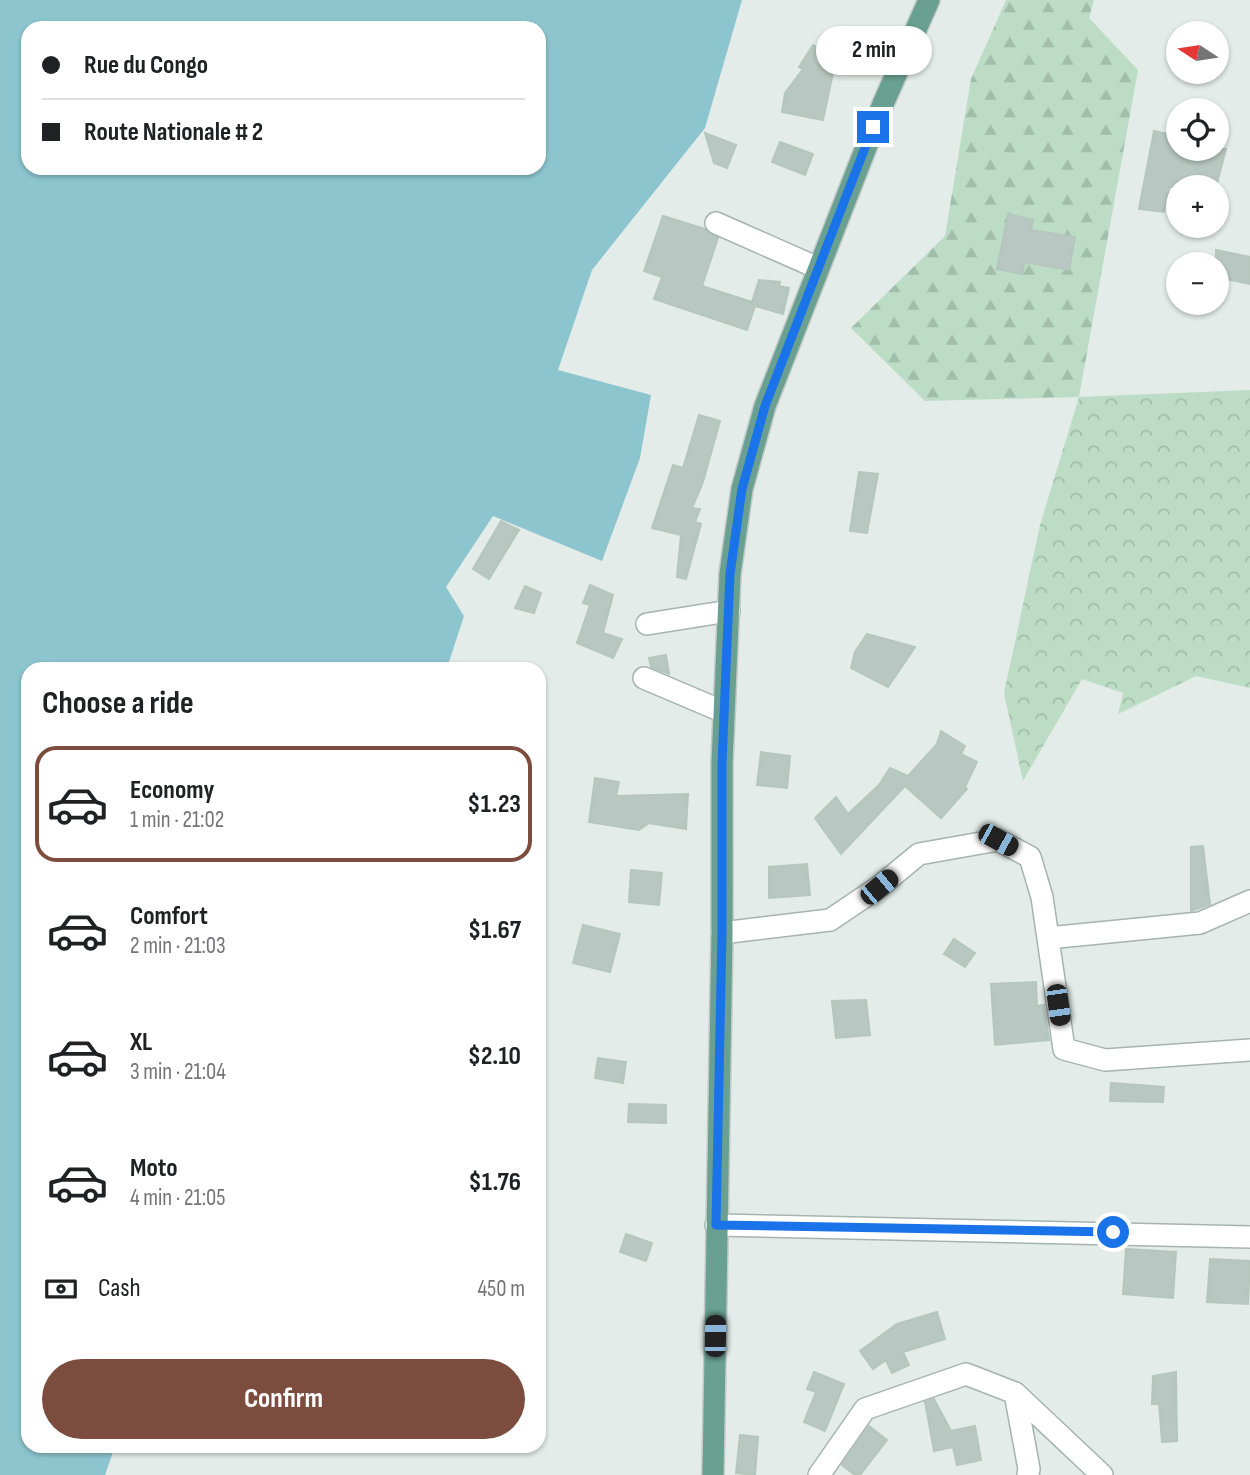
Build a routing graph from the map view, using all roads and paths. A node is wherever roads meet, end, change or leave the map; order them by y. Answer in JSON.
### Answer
{"nodes":[{"id":1,"x":929,"y":0,"type":"edge"},
{"id":2,"x":716,"y":223,"type":"dead end"},
{"id":3,"x":818,"y":268,"type":"junction"},
{"id":4,"x":729,"y":611,"type":"junction"},
{"id":5,"x":647,"y":624,"type":"dead end"},
{"id":6,"x":644,"y":678,"type":"dead end"},
{"id":7,"x":724,"y":712,"type":"junction"},
{"id":8,"x":1250,"y":901,"type":"edge"},
{"id":9,"x":722,"y":933,"type":"junction"},
{"id":10,"x":1048,"y":938,"type":"junction"},
{"id":11,"x":1250,"y":1050,"type":"edge"},
{"id":12,"x":716,"y":1225,"type":"junction"},
{"id":13,"x":1250,"y":1237,"type":"edge"},
{"id":14,"x":1015,"y":1393,"type":"junction"},
{"id":15,"x":713,"y":1475,"type":"edge"},
{"id":16,"x":819,"y":1475,"type":"edge"},
{"id":17,"x":1028,"y":1475,"type":"edge"},
{"id":18,"x":1102,"y":1475,"type":"edge"}],
"edges":[{"from":1,"to":3,"type":"main road"},
{"from":2,"to":3,"type":"street"},
{"from":3,"to":4,"type":"main road"},
{"from":4,"to":5,"type":"street"},
{"from":4,"to":7,"type":"main road"},
{"from":6,"to":7,"type":"street"},
{"from":7,"to":9,"type":"main road"},
{"from":8,"to":10,"type":"street"},
{"from":9,"to":10,"type":"street"},
{"from":9,"to":12,"type":"main road"},
{"from":10,"to":11,"type":"street"},
{"from":12,"to":13,"type":"street"},
{"from":12,"to":15,"type":"main road"},
{"from":14,"to":16,"type":"street"},
{"from":14,"to":17,"type":"street"},
{"from":14,"to":18,"type":"street"}]}
